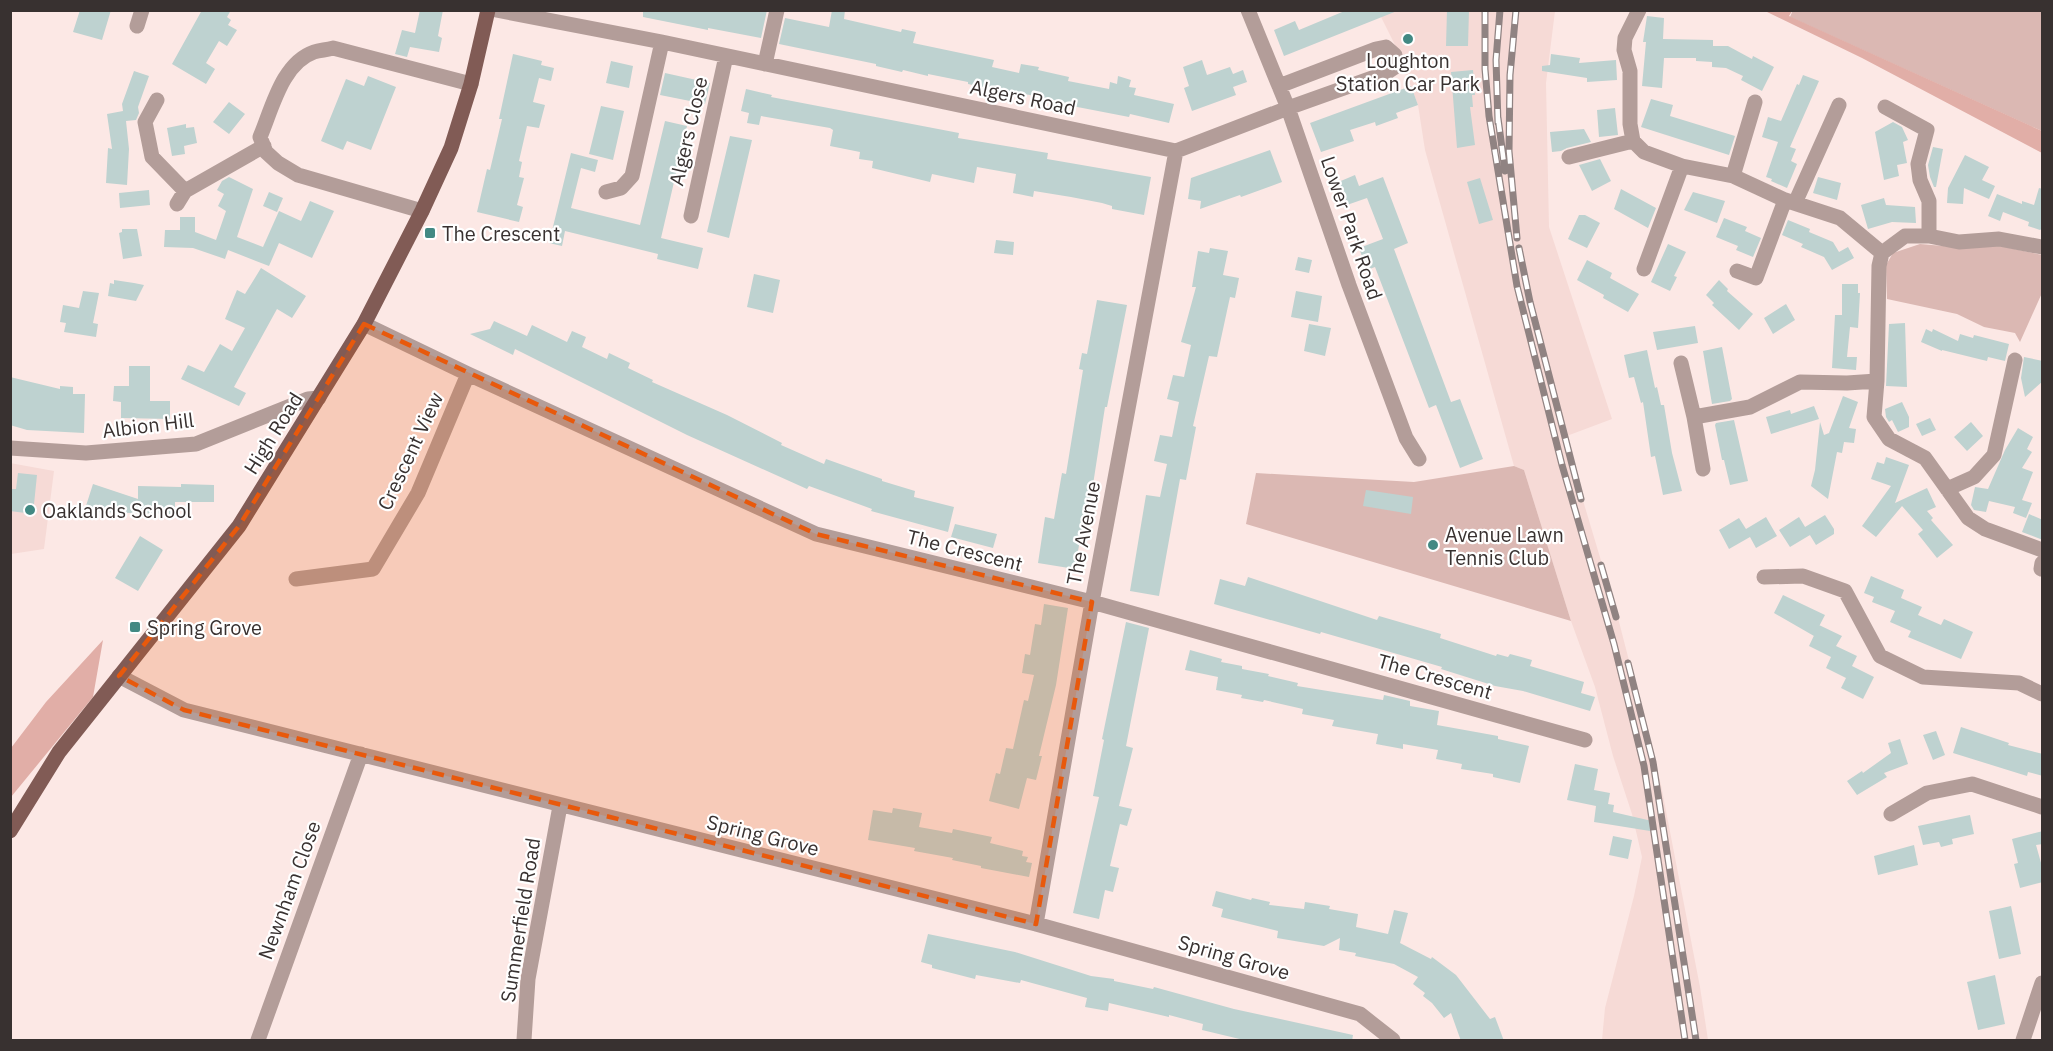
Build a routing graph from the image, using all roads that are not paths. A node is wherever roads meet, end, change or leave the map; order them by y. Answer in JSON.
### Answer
{"nodes":[{"id":1,"x":142,"y":10,"type":"edge"},
{"id":2,"x":488,"y":10,"type":"edge"},
{"id":3,"x":496,"y":10,"type":"edge"},
{"id":4,"x":777,"y":10,"type":"edge"},
{"id":5,"x":1248,"y":10,"type":"edge"},
{"id":6,"x":1639,"y":10,"type":"edge"},
{"id":7,"x":138,"y":26,"type":"dead end"},
{"id":8,"x":662,"y":42,"type":"junction"},
{"id":9,"x":726,"y":56,"type":"junction"},
{"id":10,"x":765,"y":64,"type":"junction"},
{"id":11,"x":471,"y":84,"type":"junction"},
{"id":12,"x":1279,"y":86,"type":"junction"},
{"id":13,"x":157,"y":100,"type":"dead end"},
{"id":14,"x":1755,"y":102,"type":"dead end"},
{"id":15,"x":1839,"y":105,"type":"dead end"},
{"id":16,"x":1885,"y":107,"type":"dead end"},
{"id":17,"x":1288,"y":108,"type":"junction"},
{"id":18,"x":1633,"y":141,"type":"junction"},
{"id":19,"x":264,"y":146,"type":"junction"},
{"id":20,"x":1176,"y":151,"type":"junction"},
{"id":21,"x":1569,"y":157,"type":"dead end"},
{"id":22,"x":1682,"y":166,"type":"junction"},
{"id":23,"x":1733,"y":176,"type":"junction"},
{"id":24,"x":606,"y":192,"type":"dead end"},
{"id":25,"x":1790,"y":202,"type":"junction"},
{"id":26,"x":422,"y":211,"type":"junction"},
{"id":27,"x":691,"y":216,"type":"dead end"},
{"id":28,"x":1929,"y":236,"type":"junction"},
{"id":29,"x":2043,"y":247,"type":"edge"},
{"id":30,"x":1882,"y":253,"type":"junction"},
{"id":31,"x":1644,"y":269,"type":"dead end"},
{"id":32,"x":1737,"y":272,"type":"dead end"},
{"id":33,"x":364,"y":324,"type":"junction"},
{"id":34,"x":2015,"y":360,"type":"dead end"},
{"id":35,"x":1681,"y":363,"type":"dead end"},
{"id":36,"x":468,"y":374,"type":"junction"},
{"id":37,"x":1877,"y":381,"type":"junction"},
{"id":38,"x":320,"y":398,"type":"junction"},
{"id":39,"x":1694,"y":417,"type":"junction"},
{"id":40,"x":10,"y":448,"type":"edge"},
{"id":41,"x":1419,"y":459,"type":"dead end"},
{"id":42,"x":1703,"y":469,"type":"dead end"},
{"id":43,"x":1947,"y":489,"type":"junction"},
{"id":44,"x":2043,"y":550,"type":"edge"},
{"id":45,"x":1764,"y":577,"type":"dead end"},
{"id":46,"x":296,"y":579,"type":"dead end"},
{"id":47,"x":1092,"y":602,"type":"junction"},
{"id":48,"x":119,"y":676,"type":"junction"},
{"id":49,"x":2043,"y":694,"type":"edge"},
{"id":50,"x":1585,"y":740,"type":"dead end"},
{"id":51,"x":361,"y":754,"type":"junction"},
{"id":52,"x":560,"y":806,"type":"junction"},
{"id":53,"x":2043,"y":807,"type":"edge"},
{"id":54,"x":1891,"y":814,"type":"dead end"},
{"id":55,"x":10,"y":831,"type":"edge"},
{"id":56,"x":1036,"y":924,"type":"junction"},
{"id":57,"x":2043,"y":983,"type":"edge"},
{"id":58,"x":258,"y":1041,"type":"edge"},
{"id":59,"x":524,"y":1041,"type":"edge"},
{"id":60,"x":1394,"y":1041,"type":"edge"},
{"id":61,"x":2023,"y":1041,"type":"edge"}],
"edges":[{"from":1,"to":7,"type":"street"},
{"from":2,"to":11,"type":"main road","name":"High Road"},
{"from":3,"to":8,"type":"street","name":"Algers Road"},
{"from":4,"to":10,"type":"street"},
{"from":5,"to":12,"type":"street","name":"Lower Park Road"},
{"from":6,"to":18,"type":"street"},
{"from":8,"to":9,"type":"street","name":"Algers Road"},
{"from":8,"to":24,"type":"street"},
{"from":9,"to":10,"type":"street","name":"Algers Road"},
{"from":9,"to":27,"type":"street","name":"Algers Close"},
{"from":10,"to":20,"type":"street","name":"Algers Road"},
{"from":11,"to":19,"type":"street"},
{"from":11,"to":26,"type":"main road","name":"High Road"},
{"from":12,"to":17,"type":"street","name":"Lower Park Road"},
{"from":12,"to":17,"type":"street"},
{"from":13,"to":19,"type":"street"},
{"from":14,"to":23,"type":"street"},
{"from":15,"to":25,"type":"street"},
{"from":16,"to":28,"type":"street"},
{"from":17,"to":20,"type":"street"},
{"from":17,"to":41,"type":"street","name":"Lower Park Road"},
{"from":18,"to":21,"type":"street"},
{"from":18,"to":22,"type":"street"},
{"from":19,"to":26,"type":"street"},
{"from":20,"to":47,"type":"street","name":"The Avenue"},
{"from":22,"to":23,"type":"street"},
{"from":22,"to":31,"type":"street"},
{"from":23,"to":25,"type":"street"},
{"from":25,"to":30,"type":"street"},
{"from":25,"to":32,"type":"street"},
{"from":26,"to":33,"type":"main road","name":"High Road"},
{"from":28,"to":29,"type":"street"},
{"from":28,"to":30,"type":"street"},
{"from":30,"to":37,"type":"street"},
{"from":33,"to":36,"type":"street","name":"The Crescent"},
{"from":33,"to":38,"type":"main road","name":"High Road"},
{"from":34,"to":43,"type":"street"},
{"from":35,"to":39,"type":"street"},
{"from":36,"to":46,"type":"street","name":"Crescent View"},
{"from":36,"to":47,"type":"street","name":"The Crescent"},
{"from":37,"to":39,"type":"street"},
{"from":37,"to":43,"type":"street"},
{"from":38,"to":40,"type":"street","name":"Albion Hill"},
{"from":38,"to":48,"type":"main road","name":"High Road"},
{"from":39,"to":42,"type":"street"},
{"from":43,"to":44,"type":"street"},
{"from":45,"to":49,"type":"street"},
{"from":47,"to":50,"type":"street","name":"The Crescent"},
{"from":47,"to":56,"type":"street","name":"The Avenue"},
{"from":48,"to":51,"type":"street","name":"Spring Grove"},
{"from":48,"to":55,"type":"main road","name":"High Road"},
{"from":51,"to":52,"type":"street","name":"Spring Grove"},
{"from":51,"to":58,"type":"street","name":"Newnham Close"},
{"from":52,"to":56,"type":"street","name":"Spring Grove"},
{"from":52,"to":59,"type":"street","name":"Summerfield Road"},
{"from":53,"to":54,"type":"street"},
{"from":56,"to":60,"type":"street","name":"Spring Grove"},
{"from":57,"to":61,"type":"street"}]}
